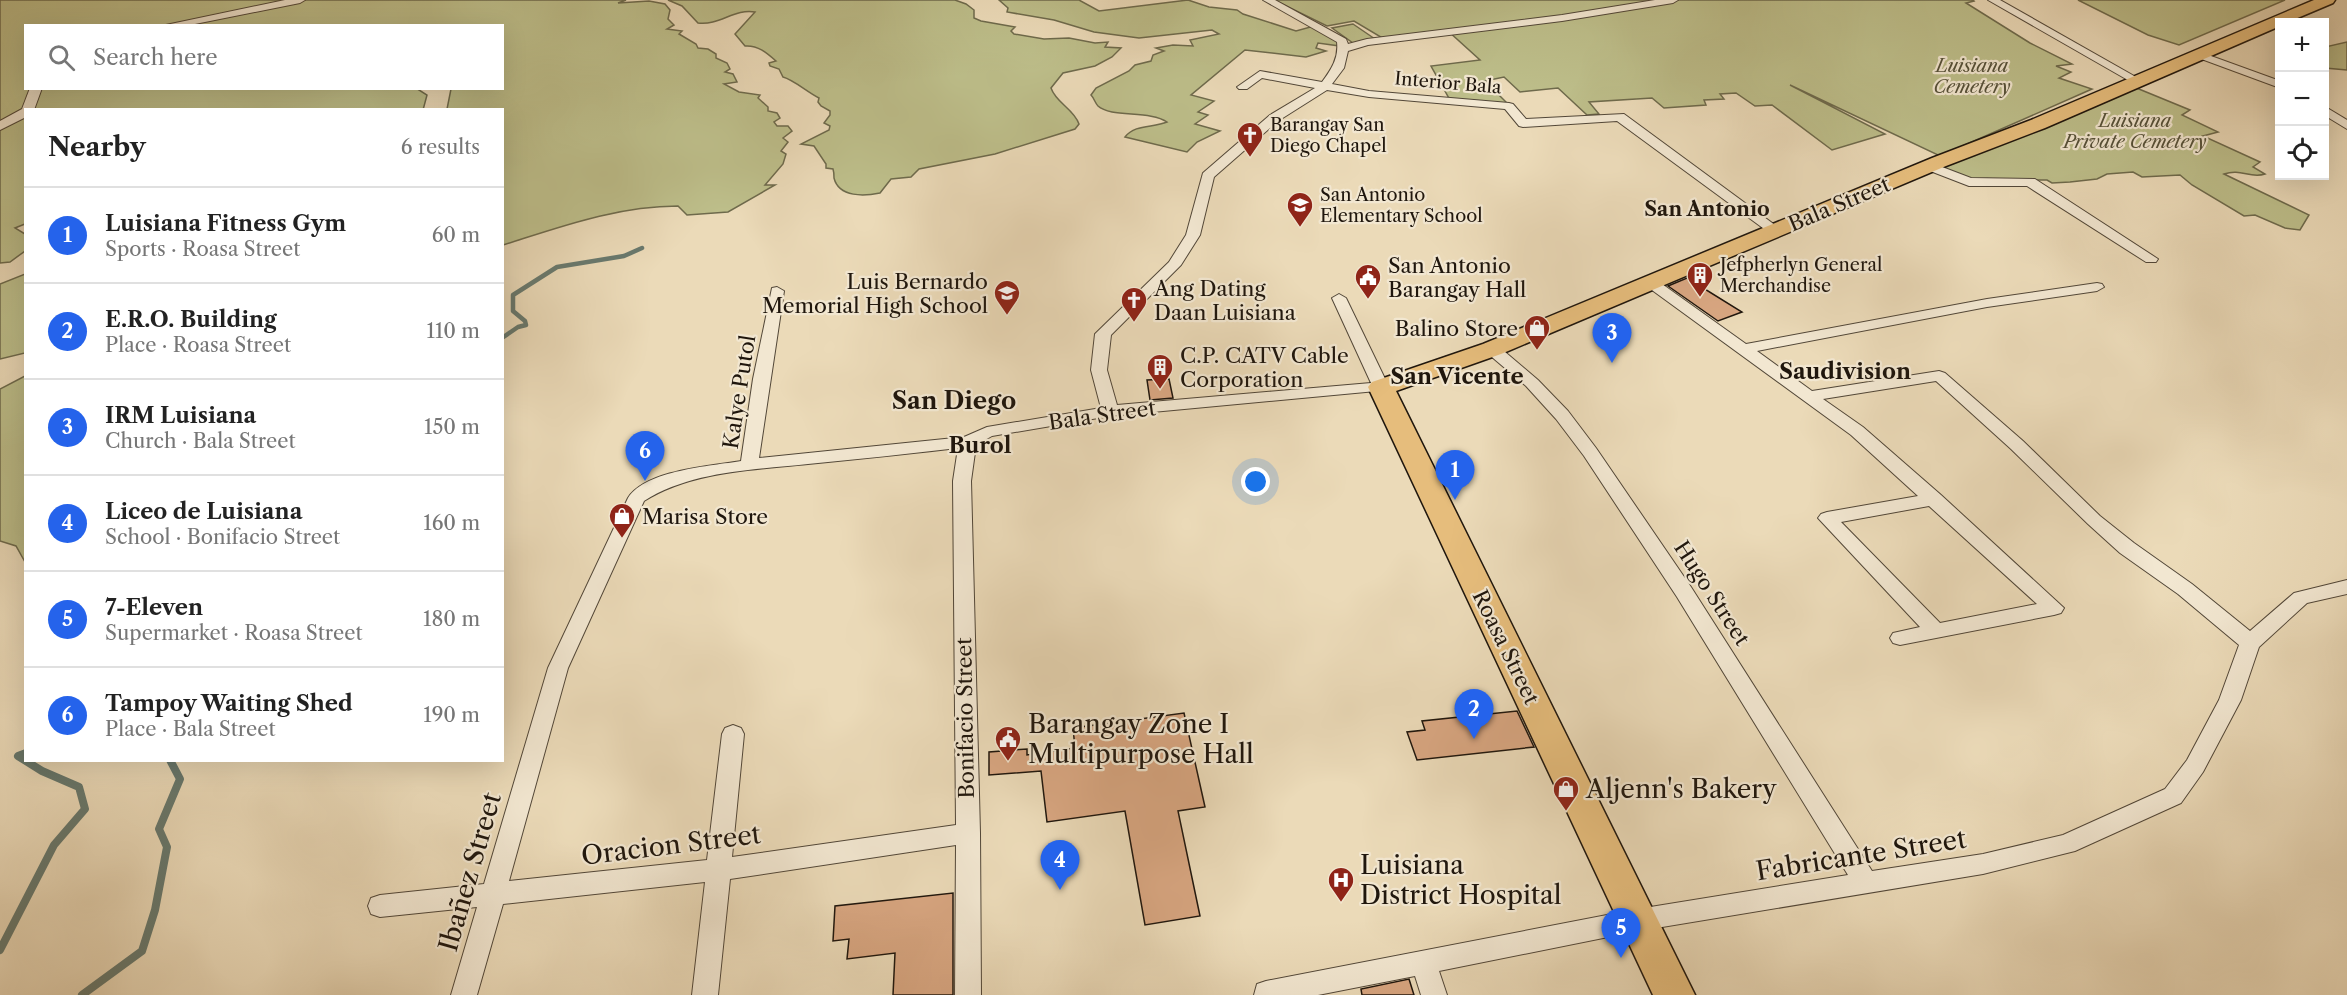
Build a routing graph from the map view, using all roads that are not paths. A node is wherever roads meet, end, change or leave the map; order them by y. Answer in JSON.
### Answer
{"nodes":[{"id":1,"x":300,"y":0,"type":"edge"},
{"id":2,"x":1268,"y":0,"type":"edge"},
{"id":3,"x":1673,"y":0,"type":"edge"},
{"id":4,"x":1994,"y":0,"type":"edge"},
{"id":5,"x":2327,"y":0,"type":"edge"},
{"id":6,"x":176,"y":24,"type":"edge"},
{"id":7,"x":1343,"y":49,"type":"junction"},
{"id":8,"x":2200,"y":55,"type":"junction"},
{"id":9,"x":2137,"y":81,"type":"junction"},
{"id":10,"x":2275,"y":83,"type":"edge"},
{"id":11,"x":1243,"y":87,"type":"dead end"},
{"id":12,"x":1324,"y":87,"type":"junction"},
{"id":13,"x":35,"y":90,"type":"edge"},
{"id":14,"x":27,"y":108,"type":"edge"},
{"id":15,"x":24,"y":111,"type":"edge"},
{"id":16,"x":2329,"y":112,"type":"edge"},
{"id":17,"x":2347,"y":125,"type":"edge"},
{"id":18,"x":0,"y":126,"type":"edge"},
{"id":19,"x":1929,"y":166,"type":"junction"},
{"id":20,"x":1776,"y":231,"type":"junction"},
{"id":21,"x":2151,"y":259,"type":"dead end"},
{"id":22,"x":1650,"y":282,"type":"junction"},
{"id":23,"x":2097,"y":287,"type":"dead end"},
{"id":24,"x":777,"y":291,"type":"dead end"},
{"id":25,"x":1339,"y":298,"type":"dead end"},
{"id":26,"x":1492,"y":349,"type":"junction"},
{"id":27,"x":1743,"y":349,"type":"junction"},
{"id":28,"x":1381,"y":387,"type":"junction"},
{"id":29,"x":1809,"y":396,"type":"junction"},
{"id":30,"x":1110,"y":411,"type":"junction"},
{"id":31,"x":968,"y":442,"type":"junction"},
{"id":32,"x":749,"y":465,"type":"junction"},
{"id":33,"x":637,"y":498,"type":"joint"},
{"id":34,"x":1935,"y":499,"type":"junction"},
{"id":35,"x":2347,"y":587,"type":"edge"},
{"id":36,"x":1936,"y":631,"type":"junction"},
{"id":37,"x":1900,"y":638,"type":"dead end"},
{"id":38,"x":2250,"y":643,"type":"junction"},
{"id":39,"x":733,"y":734,"type":"dead end"},
{"id":40,"x":968,"y":833,"type":"junction"},
{"id":41,"x":717,"y":870,"type":"junction"},
{"id":42,"x":1866,"y":883,"type":"junction"},
{"id":43,"x":492,"y":895,"type":"junction"},
{"id":44,"x":380,"y":906,"type":"dead end"},
{"id":45,"x":1638,"y":920,"type":"junction"},
{"id":46,"x":1424,"y":964,"type":"junction"},
{"id":47,"x":1266,"y":993,"type":"dead end"},
{"id":48,"x":464,"y":995,"type":"edge"},
{"id":49,"x":705,"y":995,"type":"edge"},
{"id":50,"x":968,"y":995,"type":"edge"},
{"id":51,"x":1434,"y":995,"type":"edge"},
{"id":52,"x":1674,"y":995,"type":"edge"}],
"edges":[{"from":1,"to":6,"type":"street"},
{"from":2,"to":7,"type":"street"},
{"from":3,"to":7,"type":"street"},
{"from":4,"to":9,"type":"street"},
{"from":5,"to":8,"type":"main road","name":"Bala Street"},
{"from":7,"to":12,"type":"street"},
{"from":8,"to":9,"type":"main road","name":"Bala Street"},
{"from":8,"to":10,"type":"street"},
{"from":9,"to":19,"type":"main road","name":"Bala Street"},
{"from":11,"to":12,"type":"street"},
{"from":12,"to":20,"type":"street","name":"Interior Bala"},
{"from":12,"to":30,"type":"street"},
{"from":13,"to":14,"type":"street"},
{"from":15,"to":18,"type":"street"},
{"from":16,"to":17,"type":"street"},
{"from":19,"to":20,"type":"main road","name":"Bala Street"},
{"from":19,"to":21,"type":"street"},
{"from":20,"to":22,"type":"main road","name":"Bala Street"},
{"from":22,"to":26,"type":"main road","name":"Bala Street"},
{"from":22,"to":27,"type":"street"},
{"from":23,"to":27,"type":"street"},
{"from":24,"to":32,"type":"street","name":"Kalye Putol"},
{"from":25,"to":28,"type":"street","name":"Roasa Street"},
{"from":26,"to":28,"type":"main road","name":"Bala Street"},
{"from":26,"to":42,"type":"street","name":"Hugo Street"},
{"from":27,"to":29,"type":"street"},
{"from":28,"to":30,"type":"street","name":"Bala Street"},
{"from":28,"to":45,"type":"main road","name":"Roasa Street"},
{"from":29,"to":34,"type":"street"},
{"from":29,"to":38,"type":"street"},
{"from":30,"to":31,"type":"street","name":"Bala Street"},
{"from":31,"to":32,"type":"street","name":"Bala Street"},
{"from":31,"to":40,"type":"street","name":"Bonifacio Street"},
{"from":32,"to":33,"type":"street","name":"Bala Street"},
{"from":33,"to":43,"type":"street","name":"Ibañez Street"},
{"from":34,"to":36,"type":"street"},
{"from":34,"to":36,"type":"street"},
{"from":35,"to":38,"type":"street","name":"Fabricante Street"},
{"from":36,"to":37,"type":"street"},
{"from":38,"to":42,"type":"street","name":"Fabricante Street"},
{"from":39,"to":41,"type":"street"},
{"from":40,"to":41,"type":"street","name":"Oracion Street"},
{"from":40,"to":50,"type":"street","name":"Bonifacio Street"},
{"from":41,"to":43,"type":"street","name":"Oracion Street"},
{"from":41,"to":49,"type":"street"},
{"from":42,"to":45,"type":"street","name":"Fabricante Street"},
{"from":43,"to":44,"type":"street","name":"Oracion Street"},
{"from":43,"to":48,"type":"street","name":"Ibañez Street"},
{"from":45,"to":46,"type":"street","name":"Fabricante Street"},
{"from":45,"to":52,"type":"main road","name":"Roasa Street"},
{"from":46,"to":47,"type":"street","name":"Fabricante Street"},
{"from":46,"to":51,"type":"street"}]}
